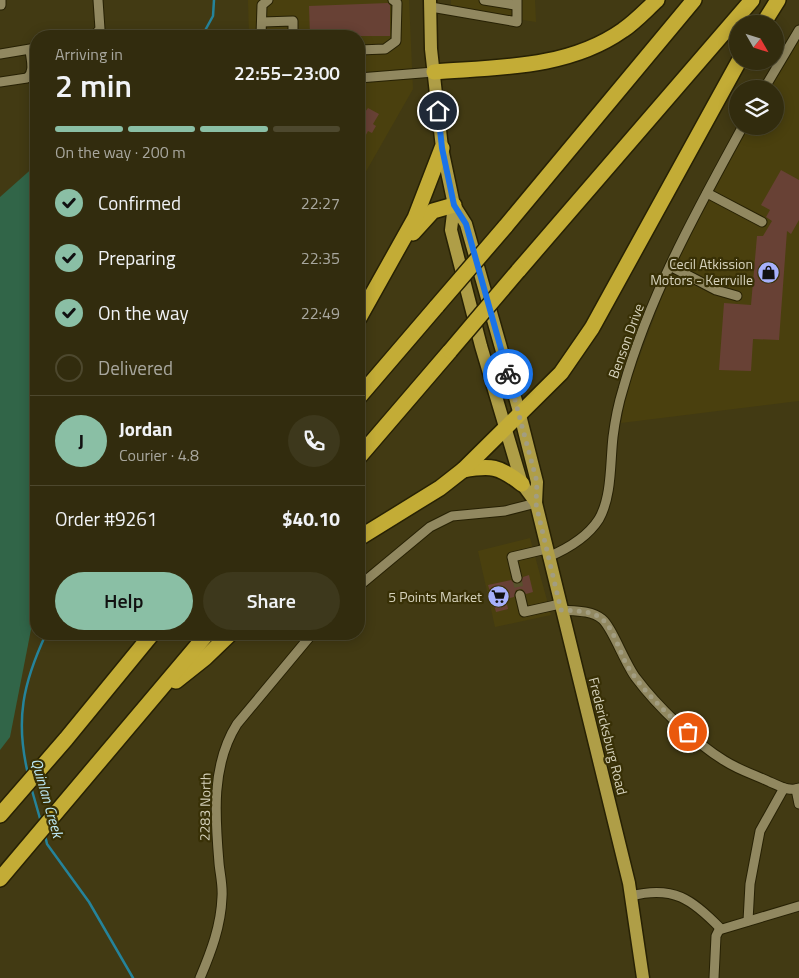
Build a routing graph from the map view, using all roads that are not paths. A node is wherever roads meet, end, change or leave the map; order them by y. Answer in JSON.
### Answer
{"nodes":[{"id":1,"x":98,"y":0,"type":"edge"},
{"id":2,"x":268,"y":0,"type":"edge"},
{"id":3,"x":393,"y":0,"type":"edge"},
{"id":4,"x":484,"y":0,"type":"edge"},
{"id":5,"x":657,"y":0,"type":"edge"},
{"id":6,"x":694,"y":0,"type":"edge"},
{"id":7,"x":752,"y":0,"type":"edge"},
{"id":8,"x":778,"y":0,"type":"edge"},
{"id":9,"x":516,"y":2,"type":"edge"},
{"id":10,"x":430,"y":3,"type":"edge"},
{"id":11,"x":769,"y":15,"type":"edge"},
{"id":12,"x":262,"y":22,"type":"junction"},
{"id":13,"x":99,"y":30,"type":"edge"},
{"id":14,"x":261,"y":30,"type":"edge"},
{"id":15,"x":293,"y":30,"type":"edge"},
{"id":16,"x":799,"y":30,"type":"edge"},
{"id":17,"x":30,"y":49,"type":"edge"},
{"id":18,"x":365,"y":50,"type":"edge"},
{"id":19,"x":0,"y":54,"type":"edge"},
{"id":20,"x":734,"y":70,"type":"edge"},
{"id":21,"x":434,"y":72,"type":"junction"},
{"id":22,"x":30,"y":76,"type":"edge"},
{"id":23,"x":365,"y":78,"type":"edge"},
{"id":24,"x":769,"y":80,"type":"edge"},
{"id":25,"x":0,"y":82,"type":"edge"},
{"id":26,"x":738,"y":135,"type":"edge"},
{"id":27,"x":442,"y":148,"type":"junction"},
{"id":28,"x":707,"y":193,"type":"junction"},
{"id":29,"x":454,"y":205,"type":"junction"},
{"id":30,"x":762,"y":222,"type":"dead end"},
{"id":31,"x":399,"y":249,"type":"junction"},
{"id":32,"x":670,"y":266,"type":"junction"},
{"id":33,"x":737,"y":296,"type":"dead end"},
{"id":34,"x":365,"y":308,"type":"edge"},
{"id":35,"x":365,"y":390,"type":"edge"},
{"id":36,"x":520,"y":415,"type":"junction"},
{"id":37,"x":507,"y":426,"type":"junction"},
{"id":38,"x":365,"y":450,"type":"edge"},
{"id":39,"x":463,"y":470,"type":"junction"},
{"id":40,"x":522,"y":484,"type":"junction"},
{"id":41,"x":536,"y":504,"type":"junction"},
{"id":42,"x":365,"y":534,"type":"edge"},
{"id":43,"x":547,"y":553,"type":"junction"},
{"id":44,"x":517,"y":578,"type":"tunnel mouth"},
{"id":45,"x":365,"y":581,"type":"edge"},
{"id":46,"x":520,"y":595,"type":"tunnel mouth"},
{"id":47,"x":560,"y":607,"type":"junction"},
{"id":48,"x":147,"y":640,"type":"edge"},
{"id":49,"x":203,"y":640,"type":"edge"},
{"id":50,"x":224,"y":640,"type":"edge"},
{"id":51,"x":307,"y":640,"type":"edge"},
{"id":52,"x":151,"y":700,"type":"junction"},
{"id":53,"x":784,"y":788,"type":"junction"},
{"id":54,"x":798,"y":789,"type":"edge"},
{"id":55,"x":799,"y":804,"type":"edge"},
{"id":56,"x":0,"y":815,"type":"edge"},
{"id":57,"x":0,"y":879,"type":"edge"},
{"id":58,"x":631,"y":896,"type":"junction"},
{"id":59,"x":799,"y":906,"type":"edge"},
{"id":60,"x":748,"y":921,"type":"junction"},
{"id":61,"x":721,"y":929,"type":"junction"},
{"id":62,"x":200,"y":978,"type":"edge"},
{"id":63,"x":643,"y":978,"type":"edge"},
{"id":64,"x":714,"y":978,"type":"edge"}],
"edges":[{"from":1,"to":13,"type":"street"},
{"from":2,"to":12,"type":"street"},
{"from":3,"to":18,"type":"street"},
{"from":4,"to":9,"type":"street"},
{"from":5,"to":21,"type":"highway"},
{"from":6,"to":35,"type":"highway","bridge":true},
{"from":7,"to":38,"type":"highway","bridge":true},
{"from":8,"to":11,"type":"highway"},
{"from":9,"to":10,"type":"street"},
{"from":10,"to":21,"type":"main road","name":"Fredericksburg Road"},
{"from":12,"to":14,"type":"street"},
{"from":12,"to":15,"type":"street"},
{"from":16,"to":24,"type":"street"},
{"from":17,"to":19,"type":"street"},
{"from":20,"to":36,"type":"highway"},
{"from":21,"to":23,"type":"street"},
{"from":21,"to":27,"type":"main road","name":"Fredericksburg Road"},
{"from":22,"to":25,"type":"street"},
{"from":26,"to":28,"type":"street","name":"Benson Drive"},
{"from":27,"to":29,"type":"main road","name":"Fredericksburg Road"},
{"from":27,"to":31,"type":"highway"},
{"from":28,"to":30,"type":"street"},
{"from":28,"to":32,"type":"street","name":"Benson Drive"},
{"from":29,"to":31,"type":"highway"},
{"from":29,"to":36,"type":"main road","name":"Fredericksburg Road"},
{"from":29,"to":37,"type":"main road","name":"Fredericksburg Road"},
{"from":31,"to":34,"type":"highway"},
{"from":32,"to":33,"type":"street"},
{"from":32,"to":43,"type":"street","name":"Benson Drive"},
{"from":36,"to":37,"type":"highway"},
{"from":36,"to":41,"type":"main road","name":"Fredericksburg Road"},
{"from":37,"to":39,"type":"highway"},
{"from":37,"to":40,"type":"main road","name":"Fredericksburg Road"},
{"from":39,"to":40,"type":"highway"},
{"from":39,"to":42,"type":"highway"},
{"from":40,"to":41,"type":"main road","name":"Fredericksburg Road"},
{"from":41,"to":43,"type":"main road","name":"Fredericksburg Road"},
{"from":41,"to":45,"type":"street"},
{"from":43,"to":44,"type":"street","name":"Benson Drive"},
{"from":43,"to":47,"type":"main road","name":"Fredericksburg Road"},
{"from":46,"to":47,"type":"street"},
{"from":47,"to":53,"type":"street"},
{"from":47,"to":58,"type":"main road","name":"Fredericksburg Road"},
{"from":48,"to":56,"type":"highway"},
{"from":49,"to":52,"type":"highway"},
{"from":50,"to":52,"type":"highway"},
{"from":51,"to":62,"type":"street","name":"2283 North"},
{"from":52,"to":57,"type":"highway"},
{"from":53,"to":54,"type":"street"},
{"from":53,"to":60,"type":"street"},
{"from":54,"to":55,"type":"street"},
{"from":58,"to":61,"type":"street"},
{"from":58,"to":63,"type":"main road","name":"Fredericksburg Road"},
{"from":59,"to":60,"type":"street"},
{"from":60,"to":61,"type":"street"},
{"from":61,"to":64,"type":"street"}]}
